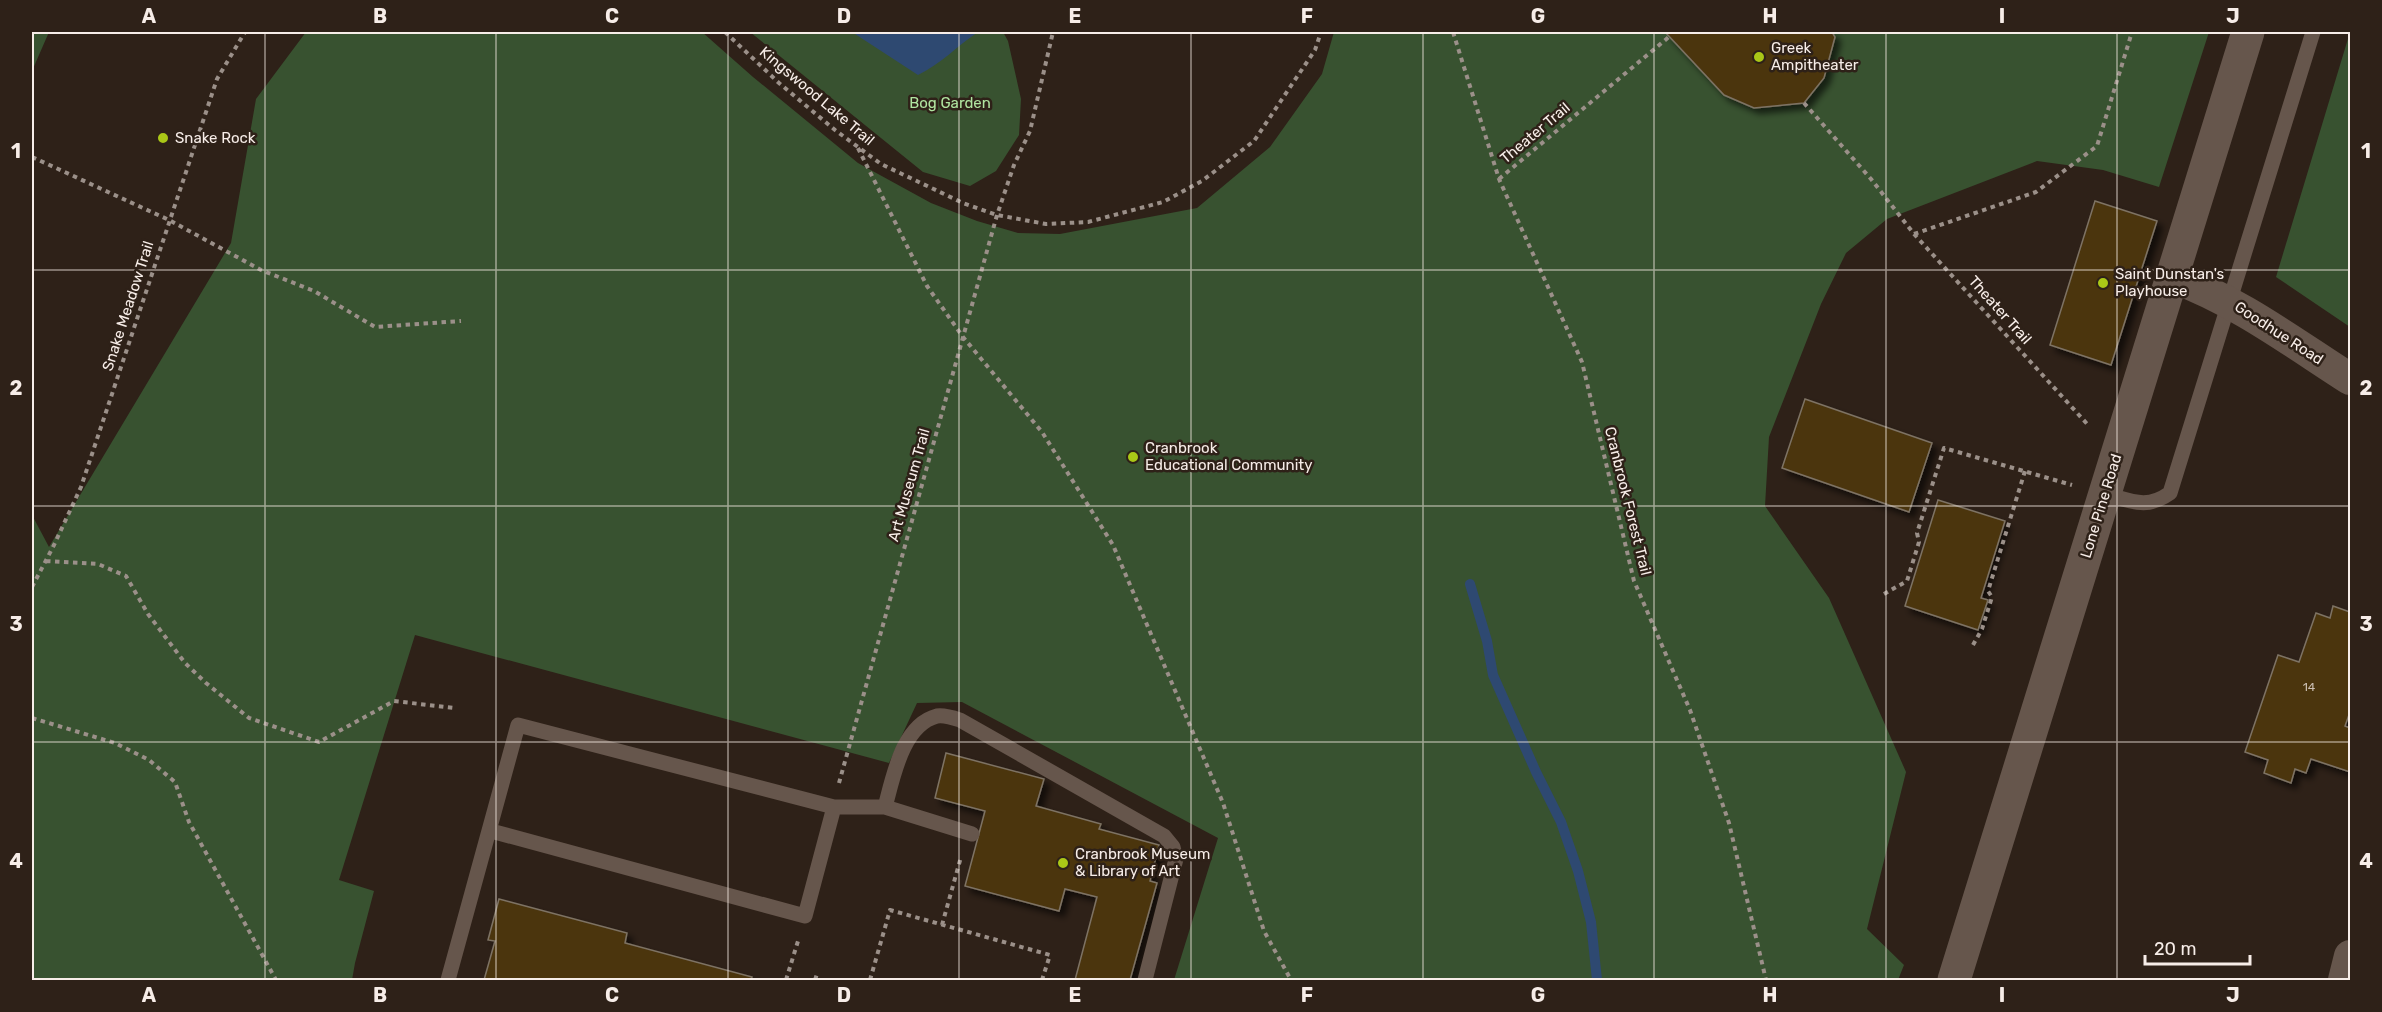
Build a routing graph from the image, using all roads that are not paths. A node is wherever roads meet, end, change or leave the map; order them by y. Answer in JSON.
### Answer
{"nodes":[{"id":1,"x":2248,"y":32,"type":"edge"},
{"id":2,"x":2313,"y":32,"type":"edge"},
{"id":3,"x":2172,"y":277,"type":"junction"},
{"id":4,"x":2229,"y":301,"type":"junction"},
{"id":5,"x":2350,"y":379,"type":"edge"},
{"id":6,"x":2105,"y":494,"type":"junction"},
{"id":7,"x":834,"y":807,"type":"junction"},
{"id":8,"x":885,"y":807,"type":"junction"},
{"id":9,"x":491,"y":831,"type":"junction"},
{"id":10,"x":970,"y":833,"type":"road end"},
{"id":11,"x":2350,"y":956,"type":"edge"},
{"id":12,"x":448,"y":981,"type":"edge"},
{"id":13,"x":1145,"y":981,"type":"edge"},
{"id":14,"x":1954,"y":981,"type":"edge"},
{"id":15,"x":2344,"y":981,"type":"edge"}],
"edges":[{"from":1,"to":3,"type":"street","name":"Lone Pine Road"},
{"from":2,"to":4,"type":"lane"},
{"from":3,"to":4,"type":"street","name":"Goodhue Road"},
{"from":3,"to":6,"type":"street","name":"Lone Pine Road"},
{"from":4,"to":5,"type":"street","name":"Goodhue Road"},
{"from":4,"to":6,"type":"lane"},
{"from":6,"to":14,"type":"street","name":"Lone Pine Road"},
{"from":7,"to":8,"type":"lane"},
{"from":7,"to":9,"type":"lane"},
{"from":7,"to":9,"type":"lane"},
{"from":8,"to":10,"type":"lane"},
{"from":8,"to":13,"type":"lane"},
{"from":9,"to":12,"type":"lane"},
{"from":11,"to":15,"type":"street"}]}
